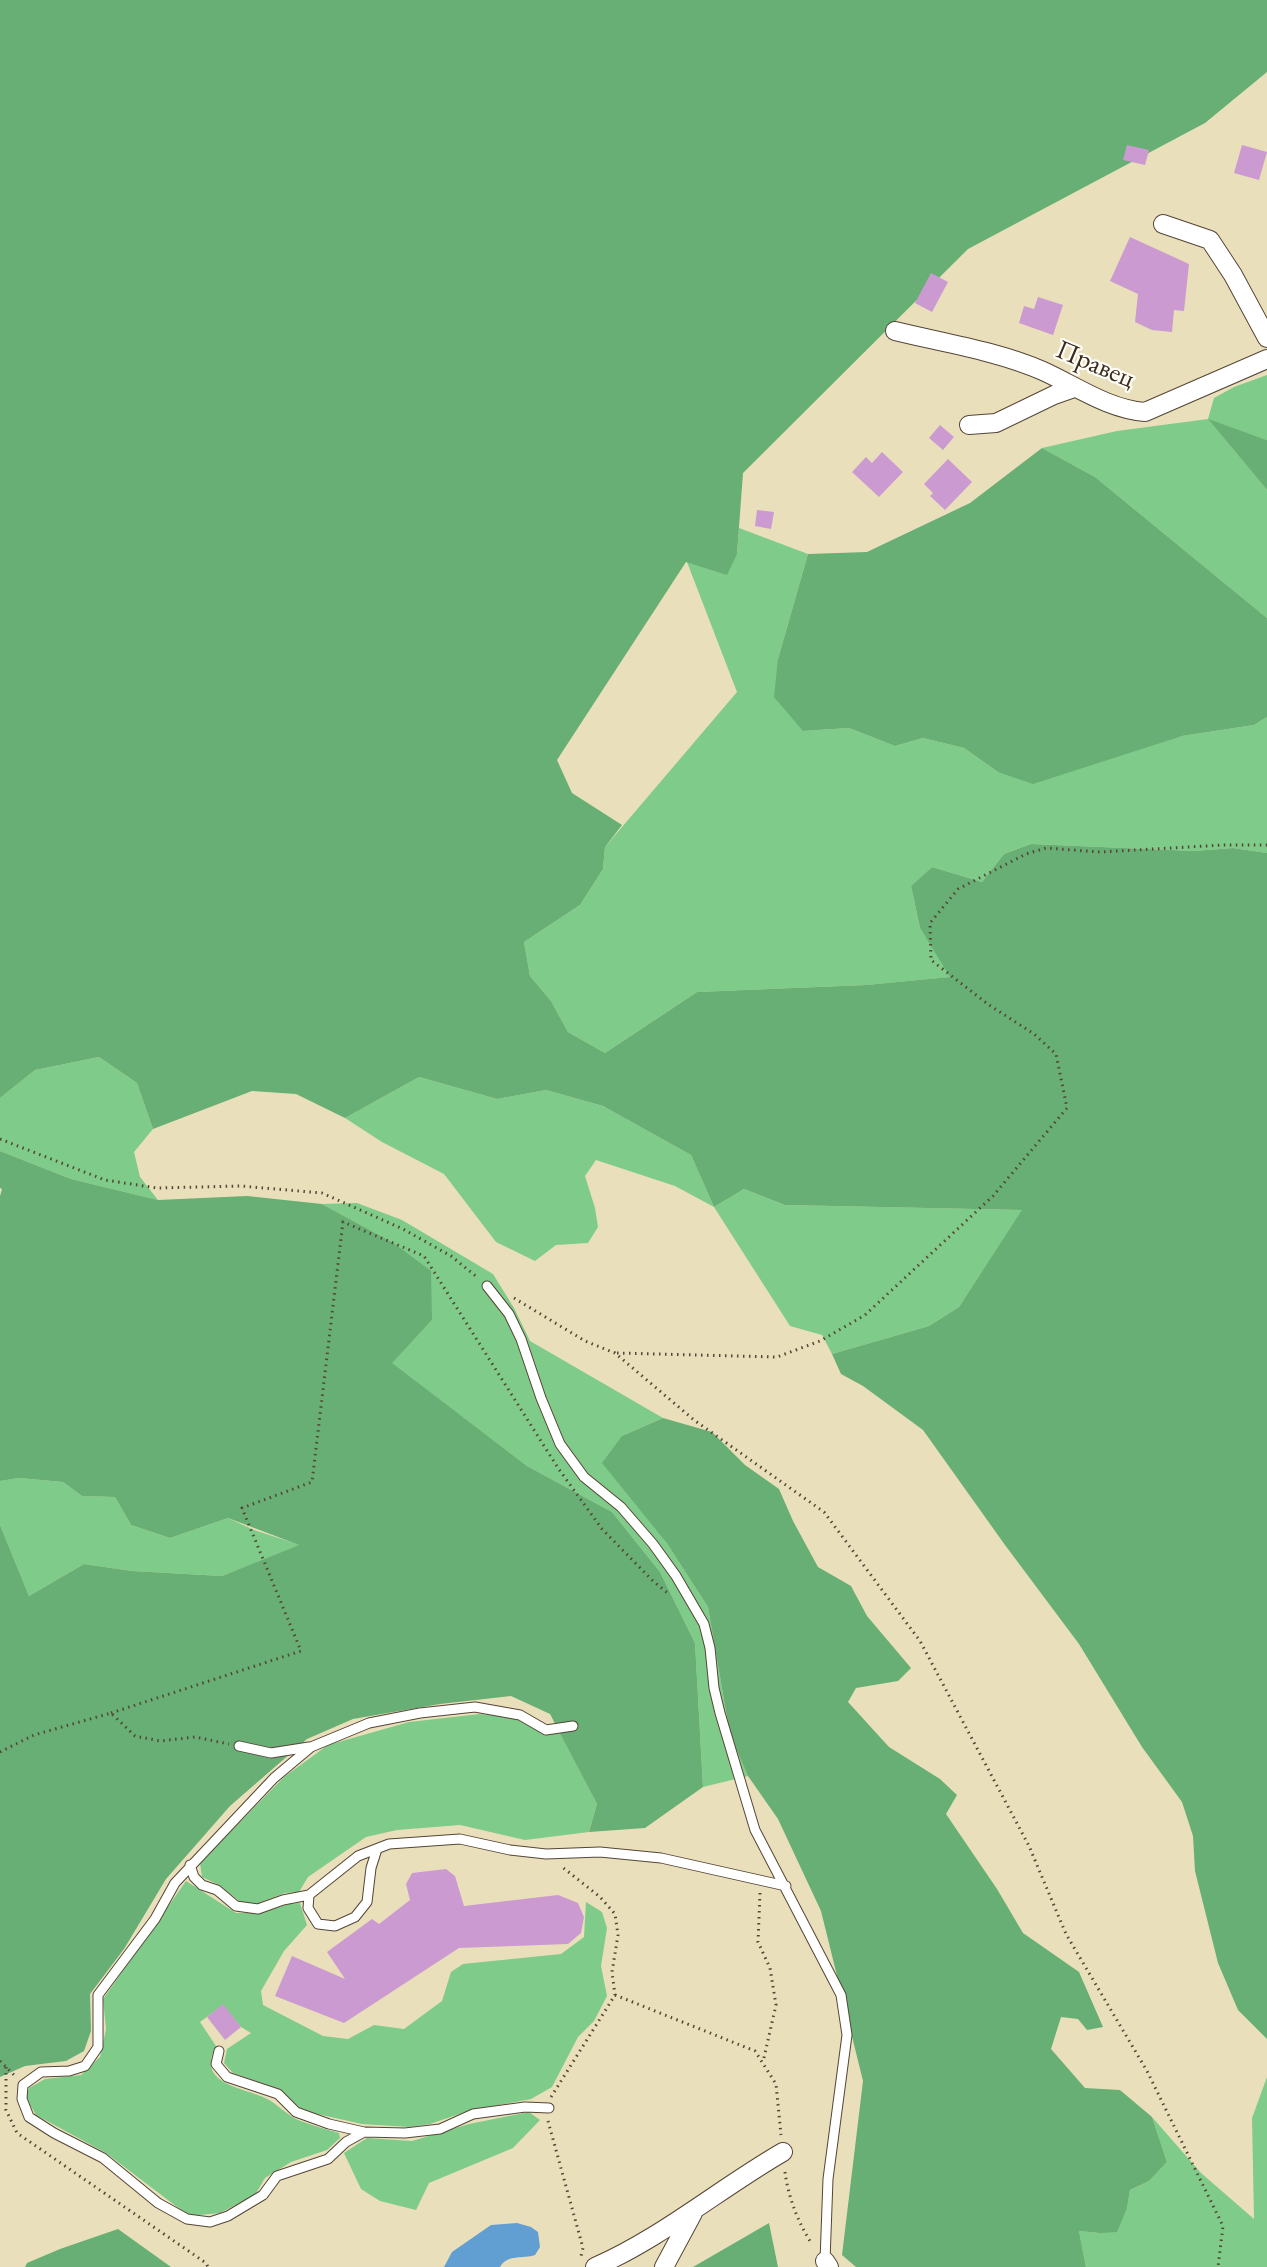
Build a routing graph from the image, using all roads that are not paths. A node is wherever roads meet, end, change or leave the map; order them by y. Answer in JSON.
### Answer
{"nodes":[{"id":1,"x":1163,"y":224,"type":"dead end"},
{"id":2,"x":895,"y":332,"type":"dead end"},
{"id":3,"x":1267,"y":338,"type":"edge"},
{"id":4,"x":1267,"y":359,"type":"edge"},
{"id":5,"x":1074,"y":388,"type":"junction"},
{"id":6,"x":969,"y":425,"type":"dead end"},
{"id":7,"x":487,"y":1286,"type":"road end"},
{"id":8,"x":573,"y":1726,"type":"dead end"},
{"id":9,"x":239,"y":1746,"type":"road end"},
{"id":10,"x":311,"y":1747,"type":"junction"},
{"id":11,"x":377,"y":1849,"type":"junction"},
{"id":12,"x":190,"y":1865,"type":"junction"},
{"id":13,"x":786,"y":1886,"type":"junction"},
{"id":14,"x":309,"y":1895,"type":"junction"},
{"id":15,"x":219,"y":2051,"type":"dead end"},
{"id":16,"x":549,"y":2108,"type":"road end"},
{"id":17,"x":364,"y":2132,"type":"junction"},
{"id":18,"x":783,"y":2152,"type":"road end"},
{"id":19,"x":695,"y":2210,"type":"junction"},
{"id":20,"x":588,"y":2262,"type":"edge"},
{"id":21,"x":827,"y":2264,"type":"edge"},
{"id":22,"x":664,"y":2267,"type":"edge"}],
"edges":[{"from":1,"to":3,"type":"street"},
{"from":2,"to":5,"type":"street","name":"Правец"},
{"from":4,"to":5,"type":"street","name":"Правец"},
{"from":5,"to":6,"type":"street"},
{"from":7,"to":13,"type":"lane"},
{"from":8,"to":10,"type":"lane"},
{"from":9,"to":10,"type":"lane"},
{"from":10,"to":12,"type":"lane"},
{"from":11,"to":13,"type":"lane"},
{"from":11,"to":14,"type":"lane"},
{"from":11,"to":14,"type":"lane"},
{"from":12,"to":14,"type":"lane"},
{"from":12,"to":17,"type":"lane"},
{"from":13,"to":21,"type":"lane"},
{"from":15,"to":17,"type":"lane"},
{"from":16,"to":17,"type":"lane"},
{"from":18,"to":19,"type":"street"},
{"from":19,"to":20,"type":"street"},
{"from":19,"to":22,"type":"street"}]}
